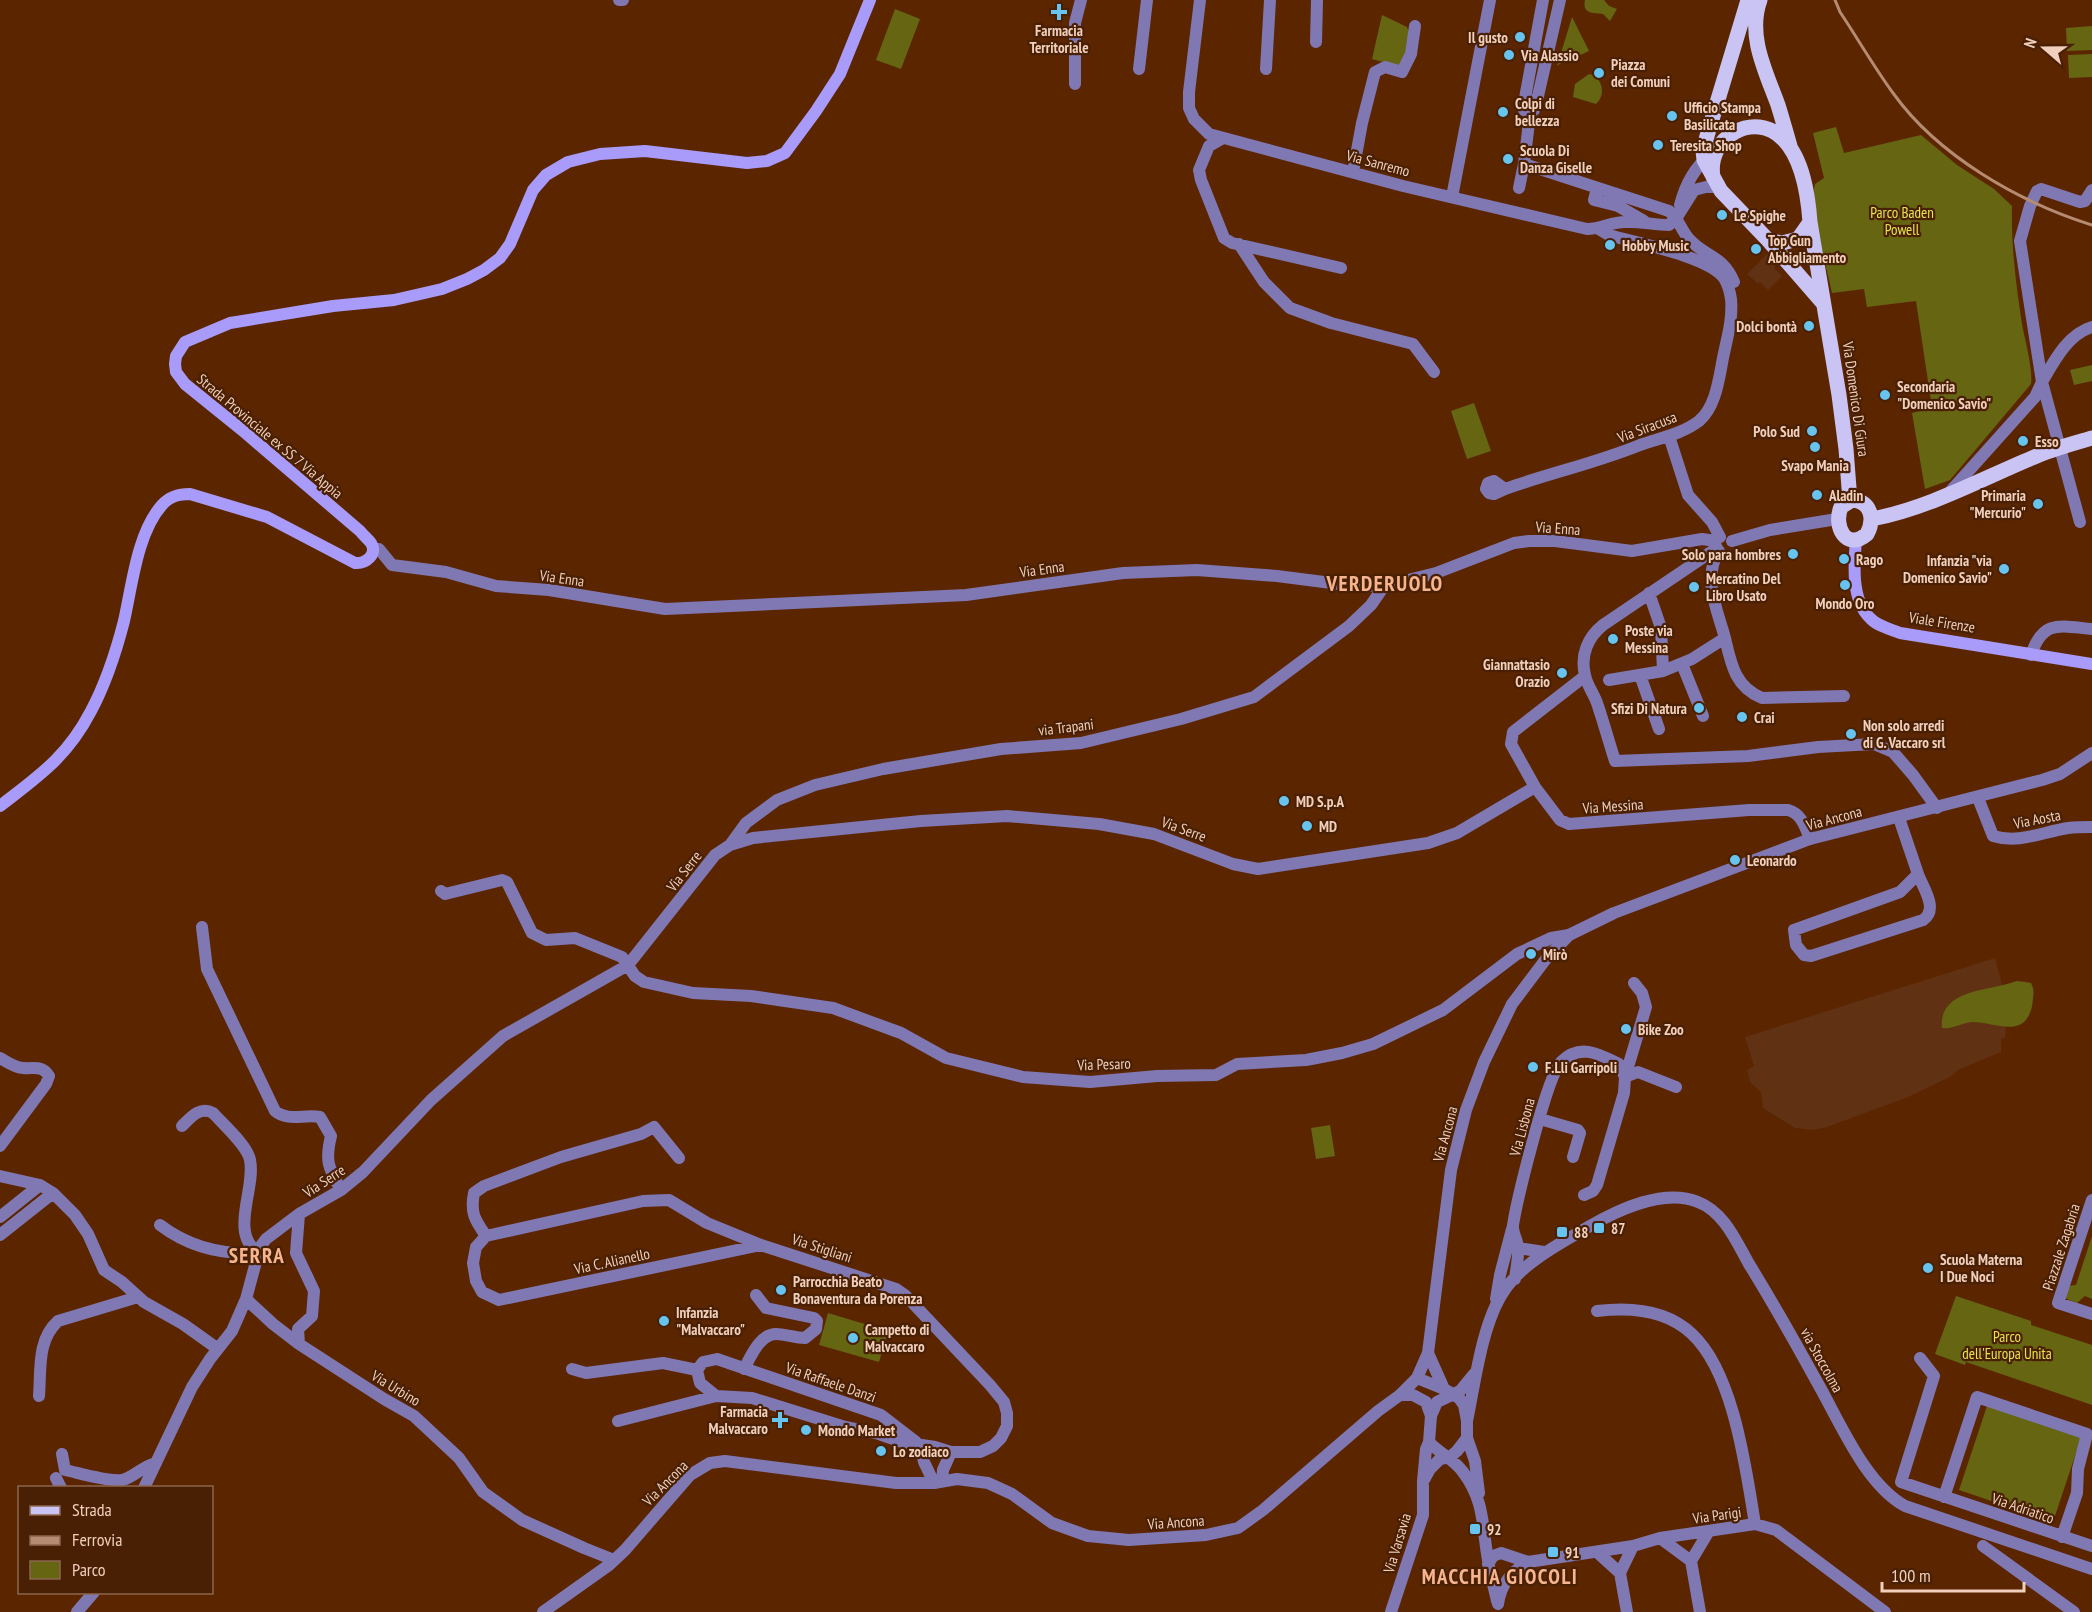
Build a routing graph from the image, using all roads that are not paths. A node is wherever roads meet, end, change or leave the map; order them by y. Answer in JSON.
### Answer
{"nodes":[{"id":1,"x":870,"y":0,"type":"edge"},
{"id":2,"x":1081,"y":0,"type":"edge"},
{"id":3,"x":1147,"y":0,"type":"edge"},
{"id":4,"x":1200,"y":0,"type":"edge"},
{"id":5,"x":1270,"y":0,"type":"edge"},
{"id":6,"x":1317,"y":0,"type":"edge"},
{"id":7,"x":1490,"y":0,"type":"edge"},
{"id":8,"x":1543,"y":0,"type":"edge"},
{"id":9,"x":1560,"y":0,"type":"edge"},
{"id":10,"x":1749,"y":0,"type":"edge"},
{"id":11,"x":1760,"y":0,"type":"edge"},
{"id":12,"x":1415,"y":26,"type":"dead end"},
{"id":13,"x":1316,"y":42,"type":"dead end"},
{"id":14,"x":1139,"y":69,"type":"dead end"},
{"id":15,"x":1266,"y":69,"type":"dead end"},
{"id":16,"x":1075,"y":84,"type":"dead end"},
{"id":17,"x":1530,"y":114,"type":"junction"},
{"id":18,"x":1223,"y":138,"type":"junction"},
{"id":19,"x":1791,"y":149,"type":"junction"},
{"id":20,"x":1710,"y":155,"type":"junction"},
{"id":21,"x":1524,"y":164,"type":"junction"},
{"id":22,"x":1353,"y":172,"type":"junction"},
{"id":23,"x":1716,"y":182,"type":"junction"},
{"id":24,"x":1519,"y":188,"type":"dead end"},
{"id":25,"x":1597,"y":188,"type":"junction"},
{"id":26,"x":2092,"y":190,"type":"edge"},
{"id":27,"x":1452,"y":197,"type":"junction"},
{"id":28,"x":1677,"y":217,"type":"junction"},
{"id":29,"x":1810,"y":222,"type":"junction"},
{"id":30,"x":1653,"y":225,"type":"junction"},
{"id":31,"x":1599,"y":229,"type":"junction"},
{"id":32,"x":1768,"y":240,"type":"junction"},
{"id":33,"x":1239,"y":244,"type":"junction"},
{"id":34,"x":1341,"y":268,"type":"dead end"},
{"id":35,"x":1823,"y":303,"type":"junction"},
{"id":36,"x":1731,"y":324,"type":"junction"},
{"id":37,"x":2092,"y":327,"type":"edge"},
{"id":38,"x":1434,"y":372,"type":"dead end"},
{"id":39,"x":2042,"y":382,"type":"junction"},
{"id":40,"x":1669,"y":436,"type":"junction"},
{"id":41,"x":2092,"y":438,"type":"edge"},
{"id":42,"x":2061,"y":448,"type":"junction"},
{"id":43,"x":1505,"y":489,"type":"dead end"},
{"id":44,"x":1948,"y":495,"type":"junction"},
{"id":45,"x":1850,"y":501,"type":"junction"},
{"id":46,"x":1837,"y":519,"type":"junction"},
{"id":47,"x":1872,"y":519,"type":"junction"},
{"id":48,"x":2080,"y":522,"type":"dead end"},
{"id":49,"x":1856,"y":540,"type":"junction"},
{"id":50,"x":1721,"y":544,"type":"junction"},
{"id":51,"x":373,"y":549,"type":"junction"},
{"id":52,"x":1384,"y":586,"type":"junction"},
{"id":53,"x":1649,"y":593,"type":"junction"},
{"id":54,"x":2092,"y":629,"type":"edge"},
{"id":55,"x":1725,"y":638,"type":"junction"},
{"id":56,"x":2031,"y":655,"type":"junction"},
{"id":57,"x":1682,"y":664,"type":"junction"},
{"id":58,"x":2092,"y":664,"type":"edge"},
{"id":59,"x":1663,"y":671,"type":"junction"},
{"id":60,"x":1640,"y":675,"type":"junction"},
{"id":61,"x":1585,"y":676,"type":"junction"},
{"id":62,"x":1609,"y":680,"type":"dead end"},
{"id":63,"x":1844,"y":696,"type":"dead end"},
{"id":64,"x":1703,"y":716,"type":"dead end"},
{"id":65,"x":1659,"y":729,"type":"dead end"},
{"id":66,"x":2092,"y":753,"type":"edge"},
{"id":67,"x":1535,"y":787,"type":"junction"},
{"id":68,"x":1978,"y":798,"type":"junction"},
{"id":69,"x":0,"y":806,"type":"edge"},
{"id":70,"x":1937,"y":808,"type":"junction"},
{"id":71,"x":1899,"y":818,"type":"junction"},
{"id":72,"x":2092,"y":827,"type":"edge"},
{"id":73,"x":1810,"y":839,"type":"junction"},
{"id":74,"x":730,"y":845,"type":"junction"},
{"id":75,"x":1918,"y":874,"type":"junction"},
{"id":76,"x":441,"y":891,"type":"dead end"},
{"id":77,"x":202,"y":927,"type":"dead end"},
{"id":78,"x":1569,"y":935,"type":"junction"},
{"id":79,"x":628,"y":965,"type":"junction"},
{"id":80,"x":1634,"y":983,"type":"dead end"},
{"id":81,"x":0,"y":1059,"type":"edge"},
{"id":82,"x":1624,"y":1077,"type":"junction"},
{"id":83,"x":1676,"y":1087,"type":"dead end"},
{"id":84,"x":1540,"y":1119,"type":"junction"},
{"id":85,"x":182,"y":1126,"type":"dead end"},
{"id":86,"x":0,"y":1146,"type":"edge"},
{"id":87,"x":1573,"y":1157,"type":"dead end"},
{"id":88,"x":680,"y":1158,"type":"dead end"},
{"id":89,"x":0,"y":1176,"type":"edge"},
{"id":90,"x":40,"y":1185,"type":"junction"},
{"id":91,"x":341,"y":1190,"type":"junction"},
{"id":92,"x":53,"y":1193,"type":"junction"},
{"id":93,"x":1584,"y":1195,"type":"dead end"},
{"id":94,"x":2092,"y":1200,"type":"edge"},
{"id":95,"x":299,"y":1214,"type":"junction"},
{"id":96,"x":0,"y":1217,"type":"edge"},
{"id":97,"x":160,"y":1225,"type":"dead end"},
{"id":98,"x":1513,"y":1228,"type":"junction"},
{"id":99,"x":0,"y":1235,"type":"edge"},
{"id":100,"x":486,"y":1236,"type":"junction"},
{"id":101,"x":761,"y":1245,"type":"junction"},
{"id":102,"x":1518,"y":1248,"type":"junction"},
{"id":103,"x":1544,"y":1252,"type":"junction"},
{"id":104,"x":258,"y":1253,"type":"junction"},
{"id":105,"x":1515,"y":1279,"type":"junction"},
{"id":106,"x":756,"y":1295,"type":"dead end"},
{"id":107,"x":138,"y":1297,"type":"junction"},
{"id":108,"x":246,"y":1299,"type":"junction"},
{"id":109,"x":1495,"y":1308,"type":"junction"},
{"id":110,"x":1597,"y":1311,"type":"dead end"},
{"id":111,"x":2092,"y":1314,"type":"edge"},
{"id":112,"x":298,"y":1344,"type":"junction"},
{"id":113,"x":218,"y":1349,"type":"junction"},
{"id":114,"x":1428,"y":1353,"type":"junction"},
{"id":115,"x":1920,"y":1358,"type":"dead end"},
{"id":116,"x":572,"y":1369,"type":"dead end"},
{"id":117,"x":744,"y":1369,"type":"junction"},
{"id":118,"x":697,"y":1370,"type":"junction"},
{"id":119,"x":1477,"y":1370,"type":"junction"},
{"id":120,"x":1417,"y":1378,"type":"junction"},
{"id":121,"x":1447,"y":1391,"type":"junction"},
{"id":122,"x":1400,"y":1395,"type":"junction"},
{"id":123,"x":39,"y":1396,"type":"dead end"},
{"id":124,"x":716,"y":1396,"type":"junction"},
{"id":125,"x":1426,"y":1402,"type":"junction"},
{"id":126,"x":1431,"y":1416,"type":"junction"},
{"id":127,"x":886,"y":1419,"type":"junction"},
{"id":128,"x":618,"y":1421,"type":"dead end"},
{"id":129,"x":1467,"y":1421,"type":"junction"},
{"id":130,"x":879,"y":1434,"type":"junction"},
{"id":131,"x":1467,"y":1438,"type":"junction"},
{"id":132,"x":1429,"y":1442,"type":"junction"},
{"id":133,"x":920,"y":1445,"type":"junction"},
{"id":134,"x":935,"y":1447,"type":"junction"},
{"id":135,"x":951,"y":1452,"type":"junction"},
{"id":136,"x":62,"y":1454,"type":"dead end"},
{"id":137,"x":1450,"y":1457,"type":"junction"},
{"id":138,"x":924,"y":1462,"type":"junction"},
{"id":139,"x":156,"y":1463,"type":"junction"},
{"id":140,"x":940,"y":1478,"type":"junction"},
{"id":141,"x":1424,"y":1481,"type":"junction"},
{"id":142,"x":912,"y":1483,"type":"junction"},
{"id":143,"x":145,"y":1486,"type":"edge"},
{"id":144,"x":1944,"y":1497,"type":"junction"},
{"id":145,"x":1481,"y":1506,"type":"junction"},
{"id":146,"x":1755,"y":1524,"type":"junction"},
{"id":147,"x":1709,"y":1531,"type":"junction"},
{"id":148,"x":1484,"y":1535,"type":"junction"},
{"id":149,"x":2062,"y":1537,"type":"junction"},
{"id":150,"x":1660,"y":1538,"type":"junction"},
{"id":151,"x":1633,"y":1546,"type":"junction"},
{"id":152,"x":1983,"y":1546,"type":"dead end"},
{"id":153,"x":2092,"y":1546,"type":"edge"},
{"id":154,"x":1597,"y":1552,"type":"junction"},
{"id":155,"x":1506,"y":1555,"type":"junction"},
{"id":156,"x":614,"y":1560,"type":"junction"},
{"id":157,"x":1691,"y":1561,"type":"junction"},
{"id":158,"x":1528,"y":1562,"type":"junction"},
{"id":159,"x":1488,"y":1564,"type":"junction"},
{"id":160,"x":2092,"y":1569,"type":"edge"},
{"id":161,"x":1620,"y":1573,"type":"junction"},
{"id":162,"x":1509,"y":1577,"type":"junction"},
{"id":163,"x":93,"y":1594,"type":"edge"},
{"id":164,"x":1499,"y":1608,"type":"edge"},
{"id":165,"x":76,"y":1612,"type":"edge"},
{"id":166,"x":543,"y":1612,"type":"edge"},
{"id":167,"x":1390,"y":1612,"type":"edge"},
{"id":168,"x":1627,"y":1612,"type":"edge"},
{"id":169,"x":1700,"y":1612,"type":"edge"},
{"id":170,"x":1884,"y":1612,"type":"edge"},
{"id":171,"x":2074,"y":1612,"type":"edge"}],
"edges":[{"from":1,"to":51,"type":"main road","name":"Strada Provinciale ex SS 7 Via Appia"},
{"from":2,"to":16,"type":"street"},
{"from":3,"to":14,"type":"street"},
{"from":4,"to":18,"type":"street","name":"Via Sanremo"},
{"from":5,"to":15,"type":"street"},
{"from":6,"to":13,"type":"street"},
{"from":7,"to":27,"type":"street"},
{"from":8,"to":17,"type":"street"},
{"from":9,"to":17,"type":"street"},
{"from":10,"to":20,"type":"main road","name":"Via Domenico Di Giura"},
{"from":11,"to":19,"type":"main road"},
{"from":12,"to":22,"type":"street"},
{"from":17,"to":21,"type":"street"},
{"from":18,"to":22,"type":"street","name":"Via Sanremo"},
{"from":18,"to":33,"type":"street"},
{"from":19,"to":20,"type":"main road","name":"Via Domenico Di Giura"},
{"from":19,"to":29,"type":"main road","name":"Via Domenico Di Giura"},
{"from":20,"to":23,"type":"main road"},
{"from":20,"to":28,"type":"street","name":"Via Domenico Di Giura"},
{"from":21,"to":24,"type":"street"},
{"from":21,"to":25,"type":"street"},
{"from":22,"to":27,"type":"street","name":"Via Sanremo"},
{"from":23,"to":28,"type":"street"},
{"from":23,"to":32,"type":"main road"},
{"from":25,"to":28,"type":"street"},
{"from":25,"to":30,"type":"street"},
{"from":26,"to":39,"type":"street"},
{"from":27,"to":31,"type":"street","name":"Via Sanremo"},
{"from":28,"to":30,"type":"street","name":"Via Sanremo"},
{"from":28,"to":36,"type":"street","name":"Via Siracusa"},
{"from":29,"to":32,"type":"main road"},
{"from":29,"to":35,"type":"main road","name":"Via Domenico Di Giura"},
{"from":30,"to":31,"type":"street","name":"Via Sanremo"},
{"from":31,"to":36,"type":"street","name":"Via Siracusa"},
{"from":32,"to":35,"type":"main road"},
{"from":33,"to":34,"type":"street"},
{"from":33,"to":38,"type":"street"},
{"from":35,"to":45,"type":"main road","name":"Via Domenico Di Giura"},
{"from":36,"to":40,"type":"street","name":"Via Siracusa"},
{"from":37,"to":39,"type":"street"},
{"from":39,"to":42,"type":"street"},
{"from":39,"to":44,"type":"street"},
{"from":40,"to":43,"type":"street","name":"Via Siracusa"},
{"from":40,"to":50,"type":"street"},
{"from":41,"to":42,"type":"main road"},
{"from":42,"to":44,"type":"main road"},
{"from":42,"to":48,"type":"street"},
{"from":44,"to":47,"type":"main road"},
{"from":45,"to":46,"type":"main road"},
{"from":45,"to":47,"type":"main road"},
{"from":46,"to":49,"type":"main road"},
{"from":46,"to":50,"type":"street"},
{"from":47,"to":49,"type":"main road"},
{"from":49,"to":56,"type":"main road","name":"Viale Firenze"},
{"from":50,"to":52,"type":"street","name":"Via Enna"},
{"from":50,"to":53,"type":"street"},
{"from":50,"to":55,"type":"street"},
{"from":51,"to":52,"type":"street","name":"Via Enna"},
{"from":51,"to":69,"type":"main road"},
{"from":52,"to":74,"type":"street","name":"via Trapani"},
{"from":53,"to":59,"type":"street"},
{"from":53,"to":61,"type":"street"},
{"from":54,"to":56,"type":"street"},
{"from":55,"to":57,"type":"street"},
{"from":55,"to":63,"type":"street"},
{"from":56,"to":58,"type":"main road","name":"Viale Firenze"},
{"from":57,"to":59,"type":"street"},
{"from":57,"to":64,"type":"street"},
{"from":59,"to":60,"type":"street"},
{"from":60,"to":62,"type":"street"},
{"from":60,"to":65,"type":"street"},
{"from":61,"to":67,"type":"street","name":"Via Messina"},
{"from":61,"to":70,"type":"street"},
{"from":66,"to":68,"type":"street","name":"Via Ancona"},
{"from":67,"to":73,"type":"street","name":"Via Messina"},
{"from":67,"to":74,"type":"street","name":"Via Serre"},
{"from":68,"to":70,"type":"street","name":"Via Ancona"},
{"from":68,"to":72,"type":"street","name":"Via Aosta"},
{"from":70,"to":71,"type":"street","name":"Via Ancona"},
{"from":71,"to":73,"type":"street","name":"Via Ancona"},
{"from":71,"to":75,"type":"street"},
{"from":73,"to":78,"type":"street","name":"Via Ancona"},
{"from":74,"to":79,"type":"street","name":"Via Serre"},
{"from":75,"to":75,"type":"street"},
{"from":76,"to":79,"type":"street","name":"Via Pesaro"},
{"from":77,"to":91,"type":"street"},
{"from":78,"to":79,"type":"street","name":"Via Pesaro"},
{"from":78,"to":114,"type":"street","name":"Via Ancona"},
{"from":79,"to":91,"type":"street","name":"Via Serre"},
{"from":80,"to":82,"type":"street"},
{"from":81,"to":86,"type":"street"},
{"from":82,"to":83,"type":"street"},
{"from":82,"to":84,"type":"street","name":"Via Lisbona"},
{"from":82,"to":93,"type":"street"},
{"from":84,"to":87,"type":"street"},
{"from":84,"to":98,"type":"street","name":"Via Lisbona"},
{"from":85,"to":104,"type":"street"},
{"from":88,"to":100,"type":"street"},
{"from":89,"to":90,"type":"street"},
{"from":90,"to":92,"type":"street"},
{"from":90,"to":96,"type":"street"},
{"from":91,"to":95,"type":"street","name":"Via Serre"},
{"from":92,"to":99,"type":"street"},
{"from":92,"to":107,"type":"street"},
{"from":94,"to":111,"type":"street","name":"Piazzale Zagabria"},
{"from":95,"to":104,"type":"street","name":"Via Serre"},
{"from":95,"to":112,"type":"street"},
{"from":97,"to":104,"type":"street"},
{"from":98,"to":102,"type":"street","name":"Via Lisbona"},
{"from":98,"to":109,"type":"street"},
{"from":100,"to":101,"type":"street","name":"Via Stigliani"},
{"from":100,"to":101,"type":"street","name":"Via C. Alianello"},
{"from":101,"to":135,"type":"street","name":"Via Stigliani"},
{"from":102,"to":103,"type":"street"},
{"from":102,"to":105,"type":"street","name":"Via Lisbona"},
{"from":103,"to":105,"type":"street"},
{"from":103,"to":160,"type":"street","name":"via Stoccolma"},
{"from":104,"to":108,"type":"street","name":"Via Serre"},
{"from":105,"to":109,"type":"street"},
{"from":106,"to":117,"type":"street"},
{"from":107,"to":113,"type":"street"},
{"from":107,"to":123,"type":"street"},
{"from":108,"to":112,"type":"street","name":"Via Urbino"},
{"from":108,"to":113,"type":"street","name":"Via Serre"},
{"from":109,"to":119,"type":"street"},
{"from":110,"to":146,"type":"street"},
{"from":112,"to":156,"type":"street","name":"Via Urbino"},
{"from":113,"to":139,"type":"street","name":"Via Serre"},
{"from":114,"to":120,"type":"street","name":"Via Ancona"},
{"from":114,"to":121,"type":"street"},
{"from":115,"to":144,"type":"street","name":"Via Adriatico"},
{"from":116,"to":118,"type":"street","name":"Via Raffaele Danzi"},
{"from":117,"to":118,"type":"street","name":"Via Raffaele Danzi"},
{"from":117,"to":127,"type":"street","name":"Via Raffaele Danzi"},
{"from":118,"to":124,"type":"street"},
{"from":119,"to":121,"type":"street"},
{"from":119,"to":129,"type":"street"},
{"from":120,"to":121,"type":"street"},
{"from":120,"to":122,"type":"street","name":"Via Ancona"},
{"from":120,"to":125,"type":"street"},
{"from":121,"to":126,"type":"street"},
{"from":121,"to":129,"type":"street"},
{"from":122,"to":125,"type":"street"},
{"from":122,"to":140,"type":"street","name":"Via Ancona"},
{"from":124,"to":128,"type":"street"},
{"from":124,"to":130,"type":"street"},
{"from":125,"to":126,"type":"street"},
{"from":126,"to":132,"type":"street","name":"Via Varsavia"},
{"from":127,"to":130,"type":"street"},
{"from":127,"to":133,"type":"street","name":"Via Raffaele Danzi"},
{"from":129,"to":131,"type":"street"},
{"from":130,"to":133,"type":"street"},
{"from":131,"to":137,"type":"street"},
{"from":131,"to":145,"type":"street"},
{"from":132,"to":137,"type":"street"},
{"from":132,"to":141,"type":"street","name":"Via Varsavia"},
{"from":133,"to":134,"type":"street","name":"Via Stigliani"},
{"from":133,"to":138,"type":"street"},
{"from":134,"to":135,"type":"street","name":"Via Stigliani"},
{"from":134,"to":140,"type":"street"},
{"from":135,"to":140,"type":"street"},
{"from":136,"to":139,"type":"street"},
{"from":137,"to":141,"type":"street"},
{"from":137,"to":145,"type":"street"},
{"from":138,"to":140,"type":"street"},
{"from":138,"to":142,"type":"street"},
{"from":139,"to":143,"type":"street","name":"Via Serre"},
{"from":140,"to":142,"type":"street","name":"Via Ancona"},
{"from":141,"to":167,"type":"street","name":"Via Varsavia"},
{"from":142,"to":156,"type":"street","name":"Via Ancona"},
{"from":144,"to":149,"type":"street","name":"Via Adriatico"},
{"from":144,"to":149,"type":"street"},
{"from":145,"to":148,"type":"street"},
{"from":146,"to":147,"type":"street","name":"Via Parigi"},
{"from":146,"to":170,"type":"street","name":"Via Parigi"},
{"from":147,"to":150,"type":"street","name":"Via Parigi"},
{"from":147,"to":157,"type":"street"},
{"from":148,"to":155,"type":"street"},
{"from":148,"to":159,"type":"street"},
{"from":149,"to":153,"type":"street","name":"Via Adriatico"},
{"from":150,"to":151,"type":"street","name":"Via Parigi"},
{"from":150,"to":157,"type":"street"},
{"from":151,"to":154,"type":"street","name":"Via Parigi"},
{"from":151,"to":161,"type":"street"},
{"from":152,"to":171,"type":"street"},
{"from":154,"to":158,"type":"street","name":"Via Parigi"},
{"from":154,"to":161,"type":"street"},
{"from":155,"to":158,"type":"street"},
{"from":155,"to":159,"type":"street"},
{"from":155,"to":162,"type":"street"},
{"from":156,"to":166,"type":"street","name":"Via Ancona"},
{"from":157,"to":169,"type":"street"},
{"from":158,"to":162,"type":"street"},
{"from":159,"to":164,"type":"street"},
{"from":161,"to":168,"type":"street"},
{"from":162,"to":164,"type":"street"},
{"from":163,"to":165,"type":"street"}]}
